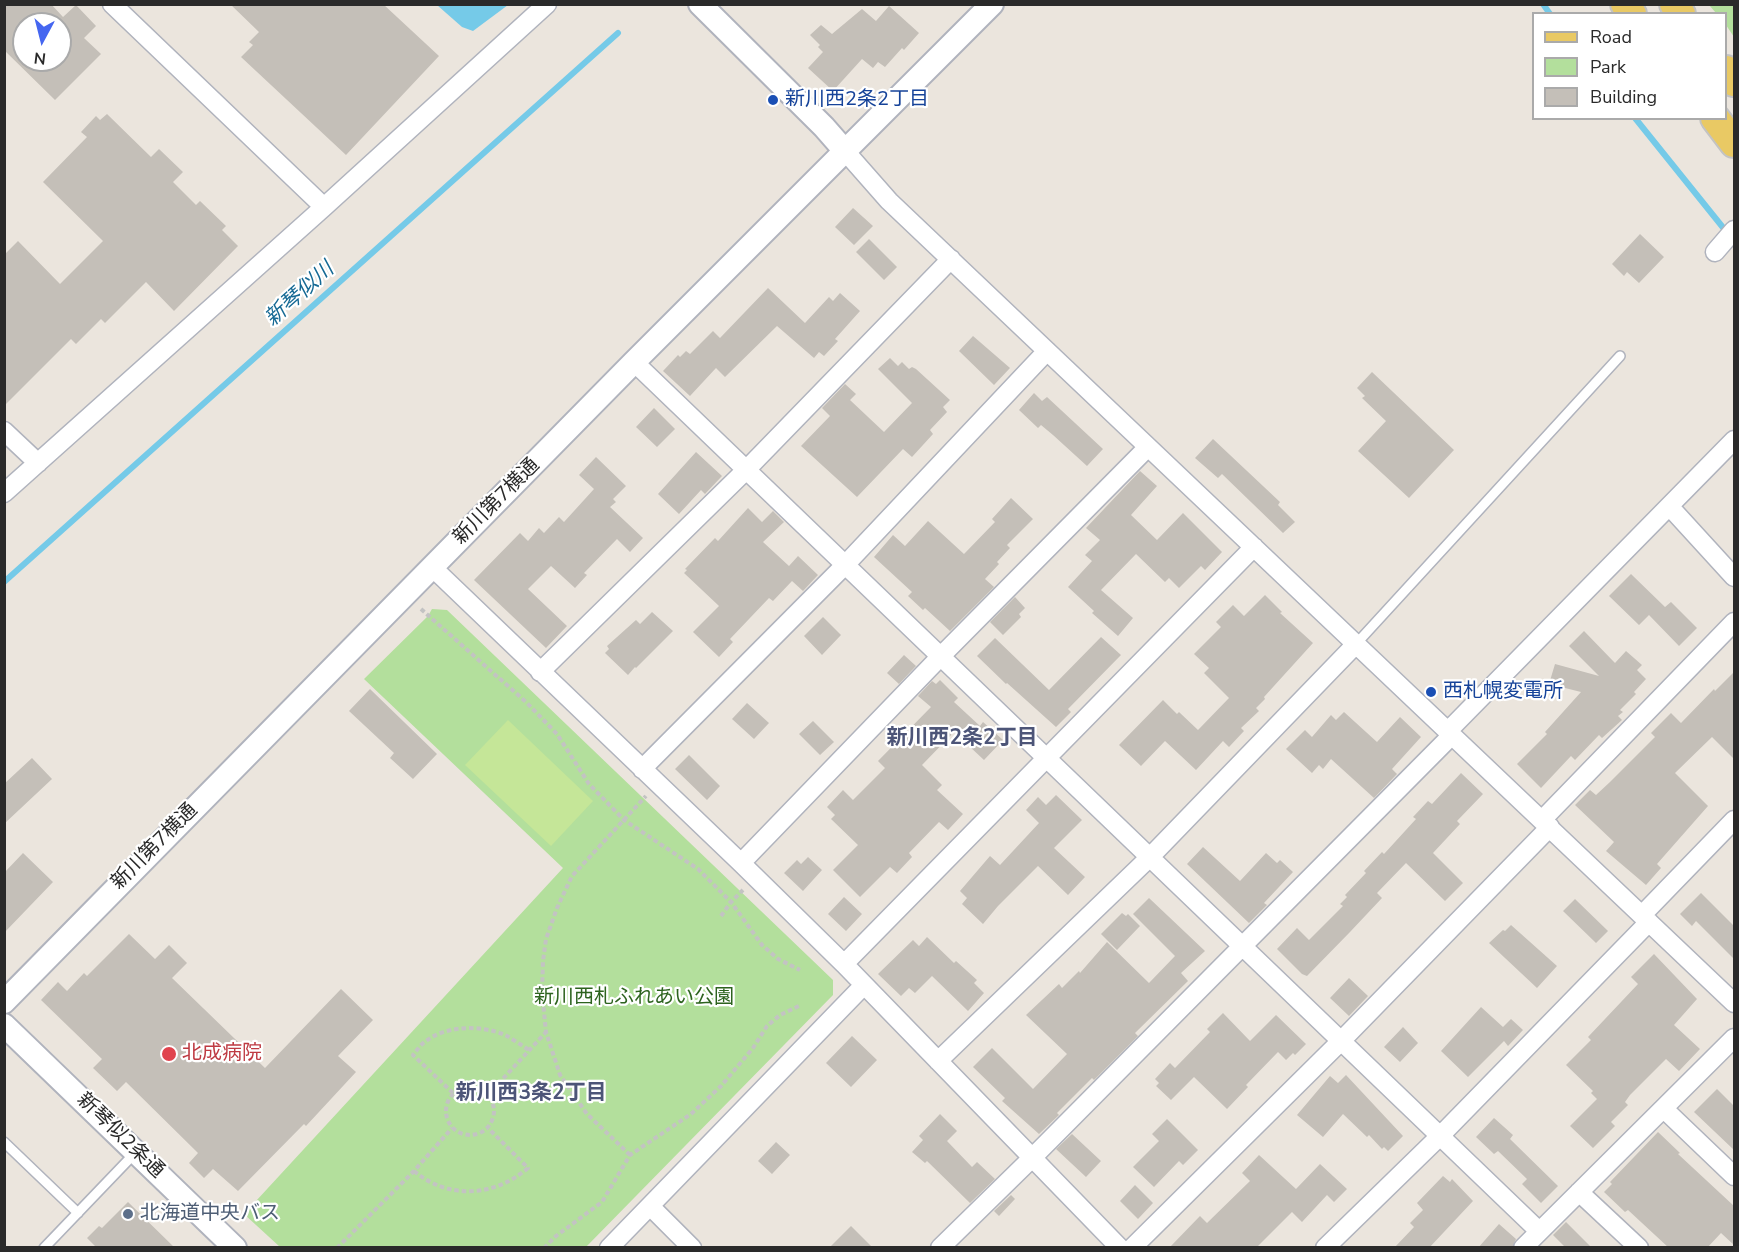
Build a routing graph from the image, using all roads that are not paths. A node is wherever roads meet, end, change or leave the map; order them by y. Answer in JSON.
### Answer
{"nodes":[{"id":1,"x":112,"y":4,"type":"edge"},
{"id":2,"x":547,"y":4,"type":"edge"},
{"id":3,"x":699,"y":4,"type":"edge"},
{"id":4,"x":992,"y":4,"type":"edge"},
{"id":5,"x":1717,"y":120,"type":"edge"},
{"id":6,"x":1734,"y":143,"type":"edge"},
{"id":7,"x":845,"y":151,"type":"junction"},
{"id":8,"x":324,"y":207,"type":"junction"},
{"id":9,"x":1734,"y":230,"type":"edge"},
{"id":10,"x":1715,"y":252,"type":"dead end"},
{"id":11,"x":951,"y":259,"type":"junction"},
{"id":12,"x":1047,"y":351,"type":"junction"},
{"id":13,"x":1620,"y":356,"type":"dead end"},
{"id":14,"x":634,"y":362,"type":"junction"},
{"id":15,"x":4,"y":431,"type":"edge"},
{"id":16,"x":1734,"y":440,"type":"edge"},
{"id":17,"x":1148,"y":447,"type":"junction"},
{"id":18,"x":38,"y":463,"type":"junction"},
{"id":19,"x":746,"y":470,"type":"junction"},
{"id":20,"x":4,"y":493,"type":"edge"},
{"id":21,"x":1670,"y":507,"type":"junction"},
{"id":22,"x":1254,"y":547,"type":"junction"},
{"id":23,"x":845,"y":565,"type":"junction"},
{"id":24,"x":432,"y":567,"type":"junction"},
{"id":25,"x":1734,"y":578,"type":"edge"},
{"id":26,"x":1734,"y":622,"type":"edge"},
{"id":27,"x":1356,"y":644,"type":"junction"},
{"id":28,"x":941,"y":656,"type":"junction"},
{"id":29,"x":540,"y":672,"type":"junction"},
{"id":30,"x":1450,"y":733,"type":"junction"},
{"id":31,"x":1046,"y":757,"type":"junction"},
{"id":32,"x":642,"y":769,"type":"junction"},
{"id":33,"x":1734,"y":820,"type":"edge"},
{"id":34,"x":1546,"y":824,"type":"junction"},
{"id":35,"x":1150,"y":857,"type":"junction"},
{"id":36,"x":741,"y":863,"type":"junction"},
{"id":37,"x":1646,"y":919,"type":"junction"},
{"id":38,"x":1243,"y":946,"type":"junction"},
{"id":39,"x":844,"y":964,"type":"junction"},
{"id":40,"x":864,"y":985,"type":"junction"},
{"id":41,"x":4,"y":1002,"type":"edge"},
{"id":42,"x":1734,"y":1003,"type":"edge"},
{"id":43,"x":4,"y":1025,"type":"edge"},
{"id":44,"x":1734,"y":1038,"type":"edge"},
{"id":45,"x":1341,"y":1041,"type":"junction"},
{"id":46,"x":938,"y":1061,"type":"junction"},
{"id":47,"x":1664,"y":1109,"type":"junction"},
{"id":48,"x":1440,"y":1137,"type":"junction"},
{"id":49,"x":4,"y":1142,"type":"edge"},
{"id":50,"x":136,"y":1152,"type":"junction"},
{"id":51,"x":1032,"y":1158,"type":"junction"},
{"id":52,"x":1734,"y":1176,"type":"edge"},
{"id":53,"x":1579,"y":1192,"type":"junction"},
{"id":54,"x":650,"y":1206,"type":"junction"},
{"id":55,"x":78,"y":1213,"type":"junction"},
{"id":56,"x":1539,"y":1231,"type":"junction"},
{"id":57,"x":1108,"y":1243,"type":"edge"},
{"id":58,"x":44,"y":1248,"type":"edge"},
{"id":59,"x":235,"y":1248,"type":"edge"},
{"id":60,"x":609,"y":1248,"type":"edge"},
{"id":61,"x":693,"y":1248,"type":"edge"},
{"id":62,"x":940,"y":1248,"type":"edge"},
{"id":63,"x":1132,"y":1248,"type":"edge"},
{"id":64,"x":1325,"y":1248,"type":"edge"},
{"id":65,"x":1523,"y":1248,"type":"edge"},
{"id":66,"x":1639,"y":1248,"type":"edge"}],
"edges":[{"from":1,"to":8,"type":"street"},
{"from":2,"to":8,"type":"street"},
{"from":3,"to":7,"type":"street"},
{"from":4,"to":7,"type":"street","name":"新川第7横通"},
{"from":5,"to":6,"type":"main road"},
{"from":7,"to":11,"type":"street"},
{"from":7,"to":14,"type":"street","name":"新川第7横通"},
{"from":8,"to":18,"type":"street"},
{"from":9,"to":10,"type":"street"},
{"from":11,"to":12,"type":"street"},
{"from":11,"to":19,"type":"street"},
{"from":12,"to":17,"type":"street"},
{"from":12,"to":23,"type":"street"},
{"from":13,"to":27,"type":"lane"},
{"from":14,"to":19,"type":"street"},
{"from":14,"to":24,"type":"street","name":"新川第7横通"},
{"from":15,"to":18,"type":"street"},
{"from":16,"to":21,"type":"street"},
{"from":17,"to":22,"type":"street"},
{"from":17,"to":28,"type":"street"},
{"from":18,"to":20,"type":"street"},
{"from":19,"to":23,"type":"street"},
{"from":19,"to":29,"type":"street"},
{"from":21,"to":25,"type":"street"},
{"from":21,"to":30,"type":"street"},
{"from":22,"to":27,"type":"street"},
{"from":22,"to":31,"type":"street"},
{"from":23,"to":28,"type":"street"},
{"from":23,"to":32,"type":"street"},
{"from":24,"to":29,"type":"street"},
{"from":24,"to":41,"type":"street","name":"新川第7横通"},
{"from":26,"to":34,"type":"street"},
{"from":27,"to":30,"type":"street"},
{"from":27,"to":35,"type":"street"},
{"from":28,"to":31,"type":"street"},
{"from":28,"to":36,"type":"street"},
{"from":29,"to":32,"type":"street"},
{"from":30,"to":34,"type":"street"},
{"from":30,"to":38,"type":"street"},
{"from":31,"to":35,"type":"street"},
{"from":31,"to":39,"type":"street"},
{"from":32,"to":36,"type":"street"},
{"from":33,"to":37,"type":"street"},
{"from":34,"to":37,"type":"street"},
{"from":34,"to":45,"type":"street"},
{"from":35,"to":38,"type":"street"},
{"from":35,"to":46,"type":"street"},
{"from":36,"to":39,"type":"street"},
{"from":37,"to":42,"type":"street"},
{"from":37,"to":48,"type":"street"},
{"from":38,"to":45,"type":"street"},
{"from":38,"to":51,"type":"street"},
{"from":39,"to":40,"type":"street"},
{"from":40,"to":46,"type":"street"},
{"from":40,"to":54,"type":"street"},
{"from":43,"to":50,"type":"street","name":"新琴似2条通"},
{"from":44,"to":47,"type":"street"},
{"from":45,"to":48,"type":"street"},
{"from":45,"to":63,"type":"street"},
{"from":46,"to":51,"type":"street"},
{"from":47,"to":52,"type":"street"},
{"from":47,"to":53,"type":"street"},
{"from":48,"to":56,"type":"street"},
{"from":48,"to":64,"type":"street"},
{"from":49,"to":55,"type":"lane"},
{"from":50,"to":55,"type":"lane"},
{"from":50,"to":59,"type":"street","name":"新琴似2条通"},
{"from":51,"to":57,"type":"street"},
{"from":51,"to":62,"type":"street"},
{"from":53,"to":56,"type":"street"},
{"from":53,"to":66,"type":"street"},
{"from":54,"to":60,"type":"street"},
{"from":54,"to":61,"type":"street"},
{"from":55,"to":58,"type":"lane"},
{"from":56,"to":65,"type":"street"}]}
